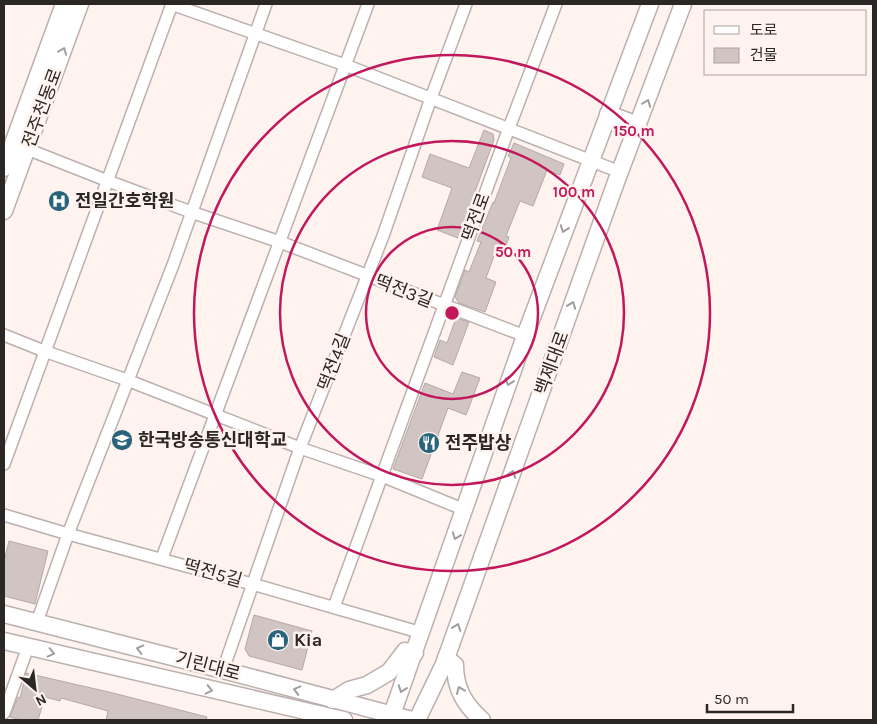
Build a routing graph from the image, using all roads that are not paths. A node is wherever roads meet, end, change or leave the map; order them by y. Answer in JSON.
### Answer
{"nodes":[{"id":1,"x":80,"y":4,"type":"edge"},
{"id":2,"x":172,"y":4,"type":"edge"},
{"id":3,"x":266,"y":4,"type":"edge"},
{"id":4,"x":368,"y":4,"type":"edge"},
{"id":5,"x":466,"y":4,"type":"edge"},
{"id":6,"x":556,"y":4,"type":"edge"},
{"id":7,"x":650,"y":4,"type":"edge"},
{"id":8,"x":683,"y":4,"type":"edge"},
{"id":9,"x":60,"y":7,"type":"edge"},
{"id":10,"x":256,"y":32,"type":"junction"},
{"id":11,"x":346,"y":65,"type":"junction"},
{"id":12,"x":431,"y":98,"type":"junction"},
{"id":13,"x":608,"y":114,"type":"junction"},
{"id":14,"x":638,"y":125,"type":"junction"},
{"id":15,"x":509,"y":128,"type":"junction"},
{"id":16,"x":15,"y":144,"type":"edge"},
{"id":17,"x":590,"y":160,"type":"junction"},
{"id":18,"x":4,"y":168,"type":"edge"},
{"id":19,"x":620,"y":172,"type":"junction"},
{"id":20,"x":108,"y":181,"type":"junction"},
{"id":21,"x":4,"y":211,"type":"edge"},
{"id":22,"x":191,"y":212,"type":"junction"},
{"id":23,"x":280,"y":242,"type":"junction"},
{"id":24,"x":367,"y":276,"type":"junction"},
{"id":25,"x":444,"y":306,"type":"junction"},
{"id":26,"x":4,"y":335,"type":"edge"},
{"id":27,"x":525,"y":336,"type":"junction"},
{"id":28,"x":44,"y":351,"type":"junction"},
{"id":29,"x":127,"y":380,"type":"junction"},
{"id":30,"x":215,"y":416,"type":"junction"},
{"id":31,"x":300,"y":448,"type":"junction"},
{"id":32,"x":4,"y":464,"type":"edge"},
{"id":33,"x":382,"y":476,"type":"junction"},
{"id":34,"x":465,"y":510,"type":"junction"},
{"id":35,"x":4,"y":515,"type":"edge"},
{"id":36,"x":68,"y":534,"type":"junction"},
{"id":37,"x":162,"y":558,"type":"junction"},
{"id":38,"x":252,"y":584,"type":"junction"},
{"id":39,"x":334,"y":607,"type":"junction"},
{"id":40,"x":4,"y":614,"type":"edge"},
{"id":41,"x":37,"y":622,"type":"junction"},
{"id":42,"x":422,"y":633,"type":"junction"},
{"id":43,"x":4,"y":641,"type":"edge"},
{"id":44,"x":28,"y":647,"type":"junction"},
{"id":45,"x":415,"y":653,"type":"junction"},
{"id":46,"x":446,"y":658,"type":"junction"},
{"id":47,"x":223,"y":670,"type":"junction"},
{"id":48,"x":333,"y":700,"type":"junction"},
{"id":49,"x":4,"y":713,"type":"edge"},
{"id":50,"x":311,"y":717,"type":"edge"},
{"id":51,"x":391,"y":718,"type":"edge"},
{"id":52,"x":344,"y":720,"type":"edge"},
{"id":53,"x":412,"y":720,"type":"edge"},
{"id":54,"x":417,"y":720,"type":"edge"},
{"id":55,"x":482,"y":720,"type":"edge"}],
"edges":[{"from":16,"to":1,"type":"street","name":"전주천동로","one_way":true},
{"from":2,"to":10,"type":"street"},
{"from":2,"to":20,"type":"street"},
{"from":3,"to":10,"type":"street"},
{"from":4,"to":11,"type":"street"},
{"from":5,"to":12,"type":"street"},
{"from":6,"to":15,"type":"street","name":"떡전로"},
{"from":7,"to":13,"type":"street","name":"백제대로"},
{"from":14,"to":8,"type":"street","name":"백제대로","one_way":true},
{"from":9,"to":16,"type":"street","name":"전주천동로"},
{"from":10,"to":11,"type":"street"},
{"from":10,"to":22,"type":"street"},
{"from":11,"to":12,"type":"street"},
{"from":11,"to":23,"type":"street"},
{"from":12,"to":15,"type":"street"},
{"from":12,"to":24,"type":"street","name":"떡전3길"},
{"from":13,"to":14,"type":"street"},
{"from":13,"to":17,"type":"street","name":"백제대로"},
{"from":14,"to":19,"type":"street","name":"백제대로"},
{"from":15,"to":17,"type":"street"},
{"from":15,"to":25,"type":"street","name":"떡전로"},
{"from":16,"to":18,"type":"street","name":"전주천동로"},
{"from":16,"to":20,"type":"street","name":"떡전3길"},
{"from":16,"to":21,"type":"street","name":"전주천동로"},
{"from":17,"to":19,"type":"street"},
{"from":17,"to":27,"type":"street","name":"백제대로","one_way":true},
{"from":46,"to":19,"type":"street","name":"백제대로","one_way":true},
{"from":20,"to":22,"type":"street","name":"떡전3길"},
{"from":20,"to":28,"type":"street"},
{"from":22,"to":23,"type":"street","name":"떡전3길"},
{"from":22,"to":29,"type":"street"},
{"from":23,"to":24,"type":"street","name":"떡전3길"},
{"from":23,"to":30,"type":"street"},
{"from":24,"to":25,"type":"street","name":"떡전3길"},
{"from":24,"to":31,"type":"street","name":"떡전4길"},
{"from":25,"to":27,"type":"street","name":"떡전3길"},
{"from":25,"to":33,"type":"street"},
{"from":26,"to":28,"type":"street"},
{"from":27,"to":34,"type":"street","name":"백제대로","one_way":true},
{"from":28,"to":29,"type":"street"},
{"from":28,"to":32,"type":"street"},
{"from":29,"to":30,"type":"street"},
{"from":29,"to":36,"type":"street"},
{"from":30,"to":31,"type":"street"},
{"from":30,"to":37,"type":"street"},
{"from":31,"to":33,"type":"street"},
{"from":31,"to":38,"type":"street","name":"떡전4길"},
{"from":33,"to":34,"type":"street"},
{"from":33,"to":39,"type":"street"},
{"from":34,"to":42,"type":"street","name":"백제대로","one_way":true},
{"from":35,"to":36,"type":"street","name":"떡전5길"},
{"from":36,"to":37,"type":"street","name":"떡전5길"},
{"from":36,"to":41,"type":"street"},
{"from":37,"to":38,"type":"street","name":"떡전5길"},
{"from":38,"to":39,"type":"street","name":"떡전5길"},
{"from":38,"to":47,"type":"street","name":"떡전4길"},
{"from":39,"to":42,"type":"street","name":"떡전5길"},
{"from":40,"to":41,"type":"street","name":"기린대로"},
{"from":47,"to":41,"type":"street","name":"기린대로","one_way":true},
{"from":42,"to":45,"type":"street","name":"백제대로"},
{"from":43,"to":44,"type":"street","name":"기린대로"},
{"from":44,"to":49,"type":"street"},
{"from":44,"to":50,"type":"street","name":"기린대로","one_way":true},
{"from":45,"to":48,"type":"street"},
{"from":45,"to":51,"type":"street","name":"백제대로","one_way":true},
{"from":46,"to":54,"type":"street","name":"백제대로"},
{"from":55,"to":46,"type":"street","one_way":true},
{"from":48,"to":47,"type":"street","name":"기린대로","one_way":true},
{"from":48,"to":51,"type":"street","name":"기린대로"},
{"from":50,"to":52,"type":"street","name":"기린대로"},
{"from":51,"to":53,"type":"street","name":"기린대로"}]}
